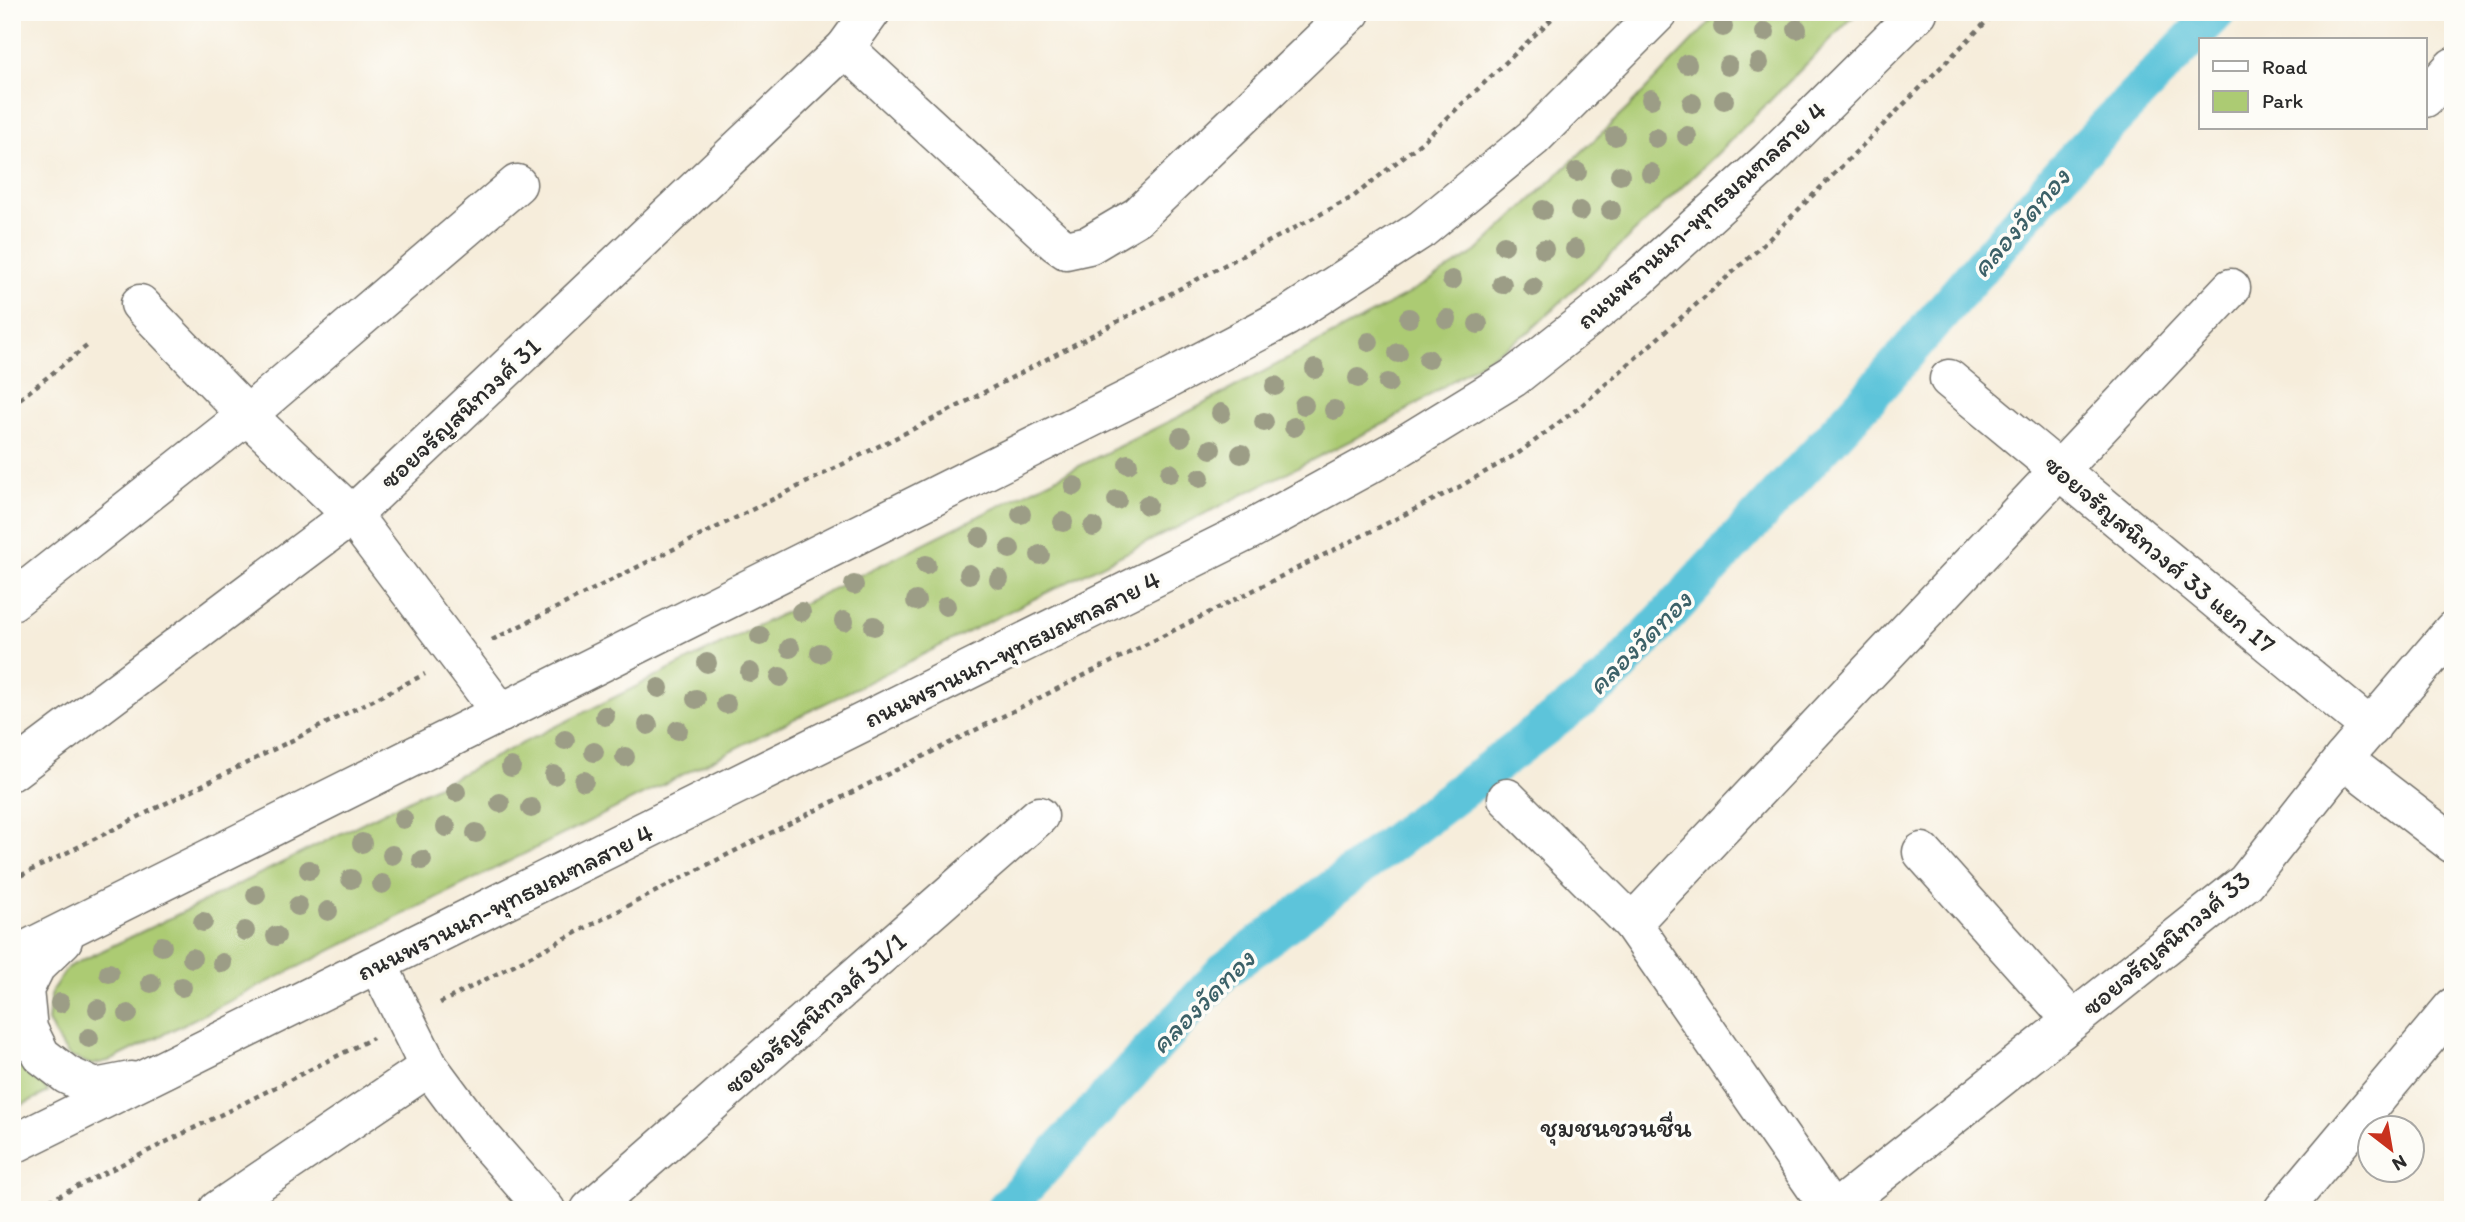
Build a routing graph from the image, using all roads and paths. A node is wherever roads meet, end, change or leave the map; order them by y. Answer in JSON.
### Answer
{"nodes":[{"id":1,"x":871,"y":12,"type":"edge"},
{"id":2,"x":1351,"y":12,"type":"edge"},
{"id":3,"x":1559,"y":12,"type":"edge"},
{"id":4,"x":1659,"y":12,"type":"edge"},
{"id":5,"x":1918,"y":12,"type":"edge"},
{"id":6,"x":845,"y":48,"type":"junction"},
{"id":7,"x":2453,"y":67,"type":"edge"},
{"id":8,"x":2426,"y":97,"type":"edge"},
{"id":9,"x":516,"y":184,"type":"dead end"},
{"id":10,"x":2231,"y":288,"type":"dead end"},
{"id":11,"x":140,"y":304,"type":"dead end"},
{"id":12,"x":87,"y":346,"type":"dead end"},
{"id":13,"x":1949,"y":379,"type":"dead end"},
{"id":14,"x":12,"y":405,"type":"edge"},
{"id":15,"x":247,"y":415,"type":"junction"},
{"id":16,"x":2059,"y":470,"type":"junction"},
{"id":17,"x":352,"y":515,"type":"junction"},
{"id":18,"x":12,"y":601,"type":"edge"},
{"id":19,"x":2453,"y":630,"type":"edge"},
{"id":20,"x":459,"y":656,"type":"junction"},
{"id":21,"x":501,"y":713,"type":"junction"},
{"id":22,"x":2371,"y":728,"type":"junction"},
{"id":23,"x":2343,"y":759,"type":"junction"},
{"id":24,"x":12,"y":771,"type":"edge"},
{"id":25,"x":1507,"y":798,"type":"dead end"},
{"id":26,"x":1039,"y":816,"type":"dead end"},
{"id":27,"x":2453,"y":844,"type":"edge"},
{"id":28,"x":1922,"y":852,"type":"dead end"},
{"id":29,"x":12,"y":880,"type":"edge"},
{"id":30,"x":84,"y":920,"type":"junction"},
{"id":31,"x":1632,"y":923,"type":"junction"},
{"id":32,"x":12,"y":957,"type":"edge"},
{"id":33,"x":378,"y":965,"type":"junction"},
{"id":34,"x":2453,"y":1007,"type":"edge"},
{"id":35,"x":2073,"y":1020,"type":"junction"},
{"id":36,"x":429,"y":1067,"type":"junction"},
{"id":37,"x":151,"y":1077,"type":"junction"},
{"id":38,"x":12,"y":1145,"type":"edge"},
{"id":39,"x":218,"y":1210,"type":"edge"},
{"id":40,"x":546,"y":1210,"type":"edge"},
{"id":41,"x":590,"y":1210,"type":"edge"},
{"id":42,"x":1833,"y":1210,"type":"edge"},
{"id":43,"x":2283,"y":1210,"type":"edge"}],
"edges":[{"from":1,"to":6,"type":"street","name":"ซอยจรัญสนิทวงศ์ 31"},
{"from":2,"to":6,"type":"street"},
{"from":3,"to":20,"type":"path"},
{"from":4,"to":21,"type":"street"},
{"from":5,"to":33,"type":"street","name":"ถนนพรานนก-พุทธมณฑลสาย 4"},
{"from":6,"to":17,"type":"street","name":"ซอยจรัญสนิทวงศ์ 31"},
{"from":7,"to":8,"type":"street"},
{"from":9,"to":15,"type":"street"},
{"from":10,"to":16,"type":"street"},
{"from":11,"to":15,"type":"street"},
{"from":12,"to":14,"type":"path"},
{"from":13,"to":16,"type":"street","name":"ซอยจรัญสนิทวงศ์ 33 แยก 17"},
{"from":15,"to":17,"type":"street"},
{"from":15,"to":18,"type":"street"},
{"from":16,"to":22,"type":"street","name":"ซอยจรัญสนิทวงศ์ 33 แยก 17"},
{"from":16,"to":31,"type":"street"},
{"from":17,"to":20,"type":"street"},
{"from":17,"to":24,"type":"street","name":"ซอยจรัญสนิทวงศ์ 31"},
{"from":19,"to":22,"type":"street","name":"ซอยจรัญสนิทวงศ์ 33"},
{"from":20,"to":21,"type":"street"},
{"from":20,"to":29,"type":"path"},
{"from":21,"to":30,"type":"street"},
{"from":22,"to":23,"type":"street","name":"ซอยจรัญสนิทวงศ์ 33"},
{"from":23,"to":27,"type":"street"},
{"from":23,"to":35,"type":"street","name":"ซอยจรัญสนิทวงศ์ 33"},
{"from":25,"to":31,"type":"street"},
{"from":26,"to":41,"type":"street","name":"ซอยจรัญสนิทวงศ์ 31/1"},
{"from":28,"to":35,"type":"street"},
{"from":30,"to":32,"type":"street"},
{"from":30,"to":37,"type":"street"},
{"from":31,"to":42,"type":"street"},
{"from":33,"to":36,"type":"street"},
{"from":33,"to":37,"type":"street","name":"ถนนพรานนก-พุทธมณฑลสาย 4"},
{"from":34,"to":43,"type":"street"},
{"from":35,"to":42,"type":"street","name":"ซอยจรัญสนิทวงศ์ 33"},
{"from":36,"to":39,"type":"street"},
{"from":36,"to":40,"type":"street"},
{"from":37,"to":38,"type":"street","name":"ถนนพรานนก-พุทธมณฑลสาย 4"}]}
